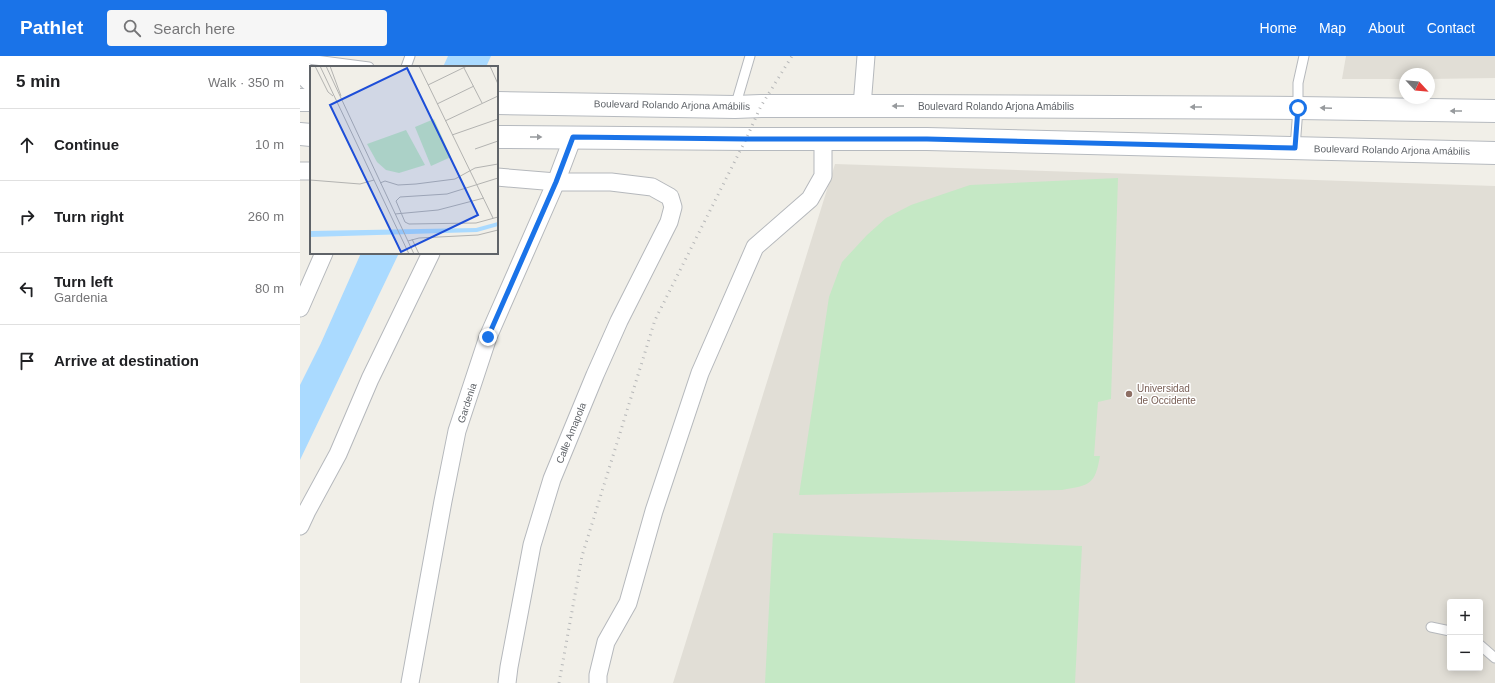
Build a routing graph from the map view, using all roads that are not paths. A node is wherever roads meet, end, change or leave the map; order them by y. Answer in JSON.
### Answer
{"nodes":[{"id":1,"x":410,"y":56,"type":"edge"},
{"id":2,"x":750,"y":56,"type":"edge"},
{"id":3,"x":866,"y":56,"type":"edge"},
{"id":4,"x":1304,"y":56,"type":"edge"},
{"id":5,"x":300,"y":58,"type":"edge"},
{"id":6,"x":361,"y":66,"type":"edge"},
{"id":7,"x":406,"y":66,"type":"edge"},
{"id":8,"x":300,"y":70,"type":"edge"},
{"id":9,"x":310,"y":79,"type":"edge"},
{"id":10,"x":498,"y":103,"type":"edge"},
{"id":11,"x":862,"y":106,"type":"junction"},
{"id":12,"x":734,"y":107,"type":"junction"},
{"id":13,"x":1298,"y":108,"type":"junction"},
{"id":14,"x":1495,"y":111,"type":"edge"},
{"id":15,"x":300,"y":134,"type":"edge"},
{"id":16,"x":310,"y":135,"type":"edge"},
{"id":17,"x":498,"y":137,"type":"edge"},
{"id":18,"x":573,"y":137,"type":"junction"},
{"id":19,"x":823,"y":139,"type":"junction"},
{"id":20,"x":1295,"y":148,"type":"junction"},
{"id":21,"x":1495,"y":152,"type":"edge"},
{"id":22,"x":310,"y":171,"type":"edge"},
{"id":23,"x":300,"y":172,"type":"edge"},
{"id":24,"x":498,"y":177,"type":"edge"},
{"id":25,"x":556,"y":182,"type":"junction"},
{"id":26,"x":324,"y":254,"type":"edge"},
{"id":27,"x":430,"y":254,"type":"edge"},
{"id":28,"x":300,"y":308,"type":"edge"},
{"id":29,"x":300,"y":526,"type":"edge"},
{"id":30,"x":1431,"y":626,"type":"dead end"},
{"id":31,"x":1447,"y":630,"type":"edge"},
{"id":32,"x":1483,"y":648,"type":"edge"},
{"id":33,"x":1495,"y":658,"type":"edge"},
{"id":34,"x":410,"y":683,"type":"edge"},
{"id":35,"x":507,"y":683,"type":"edge"},
{"id":36,"x":598,"y":683,"type":"edge"}],
"edges":[{"from":1,"to":7,"type":"lane"},
{"from":2,"to":12,"type":"lane"},
{"from":3,"to":11,"type":"street"},
{"from":4,"to":13,"type":"lane"},
{"from":5,"to":6,"type":"lane"},
{"from":8,"to":9,"type":"main road"},
{"from":10,"to":12,"type":"main road","name":"Boulevard Rolando Arjona Amábilis"},
{"from":11,"to":12,"type":"main road","name":"Boulevard Rolando Arjona Amábilis"},
{"from":13,"to":11,"type":"main road","name":"Boulevard Rolando Arjona Amábilis","one_way":true},
{"from":14,"to":13,"type":"main road","name":"Boulevard Rolando Arjona Amábilis","one_way":true},
{"from":13,"to":20,"type":"lane"},
{"from":15,"to":16,"type":"main road"},
{"from":17,"to":18,"type":"main road","name":"Boulevard Rolando Arjona Amábilis","one_way":true},
{"from":18,"to":19,"type":"main road","name":"Boulevard Rolando Arjona Amábilis"},
{"from":18,"to":25,"type":"street","name":"Gardenia"},
{"from":19,"to":20,"type":"main road","name":"Boulevard Rolando Arjona Amábilis"},
{"from":19,"to":36,"type":"street"},
{"from":20,"to":21,"type":"main road","name":"Boulevard Rolando Arjona Amábilis"},
{"from":22,"to":23,"type":"street"},
{"from":24,"to":25,"type":"street"},
{"from":25,"to":34,"type":"street","name":"Gardenia"},
{"from":25,"to":35,"type":"street","name":"Calle Amapola"},
{"from":26,"to":28,"type":"street"},
{"from":27,"to":29,"type":"street"},
{"from":30,"to":31,"type":"lane"},
{"from":32,"to":33,"type":"lane"}]}
